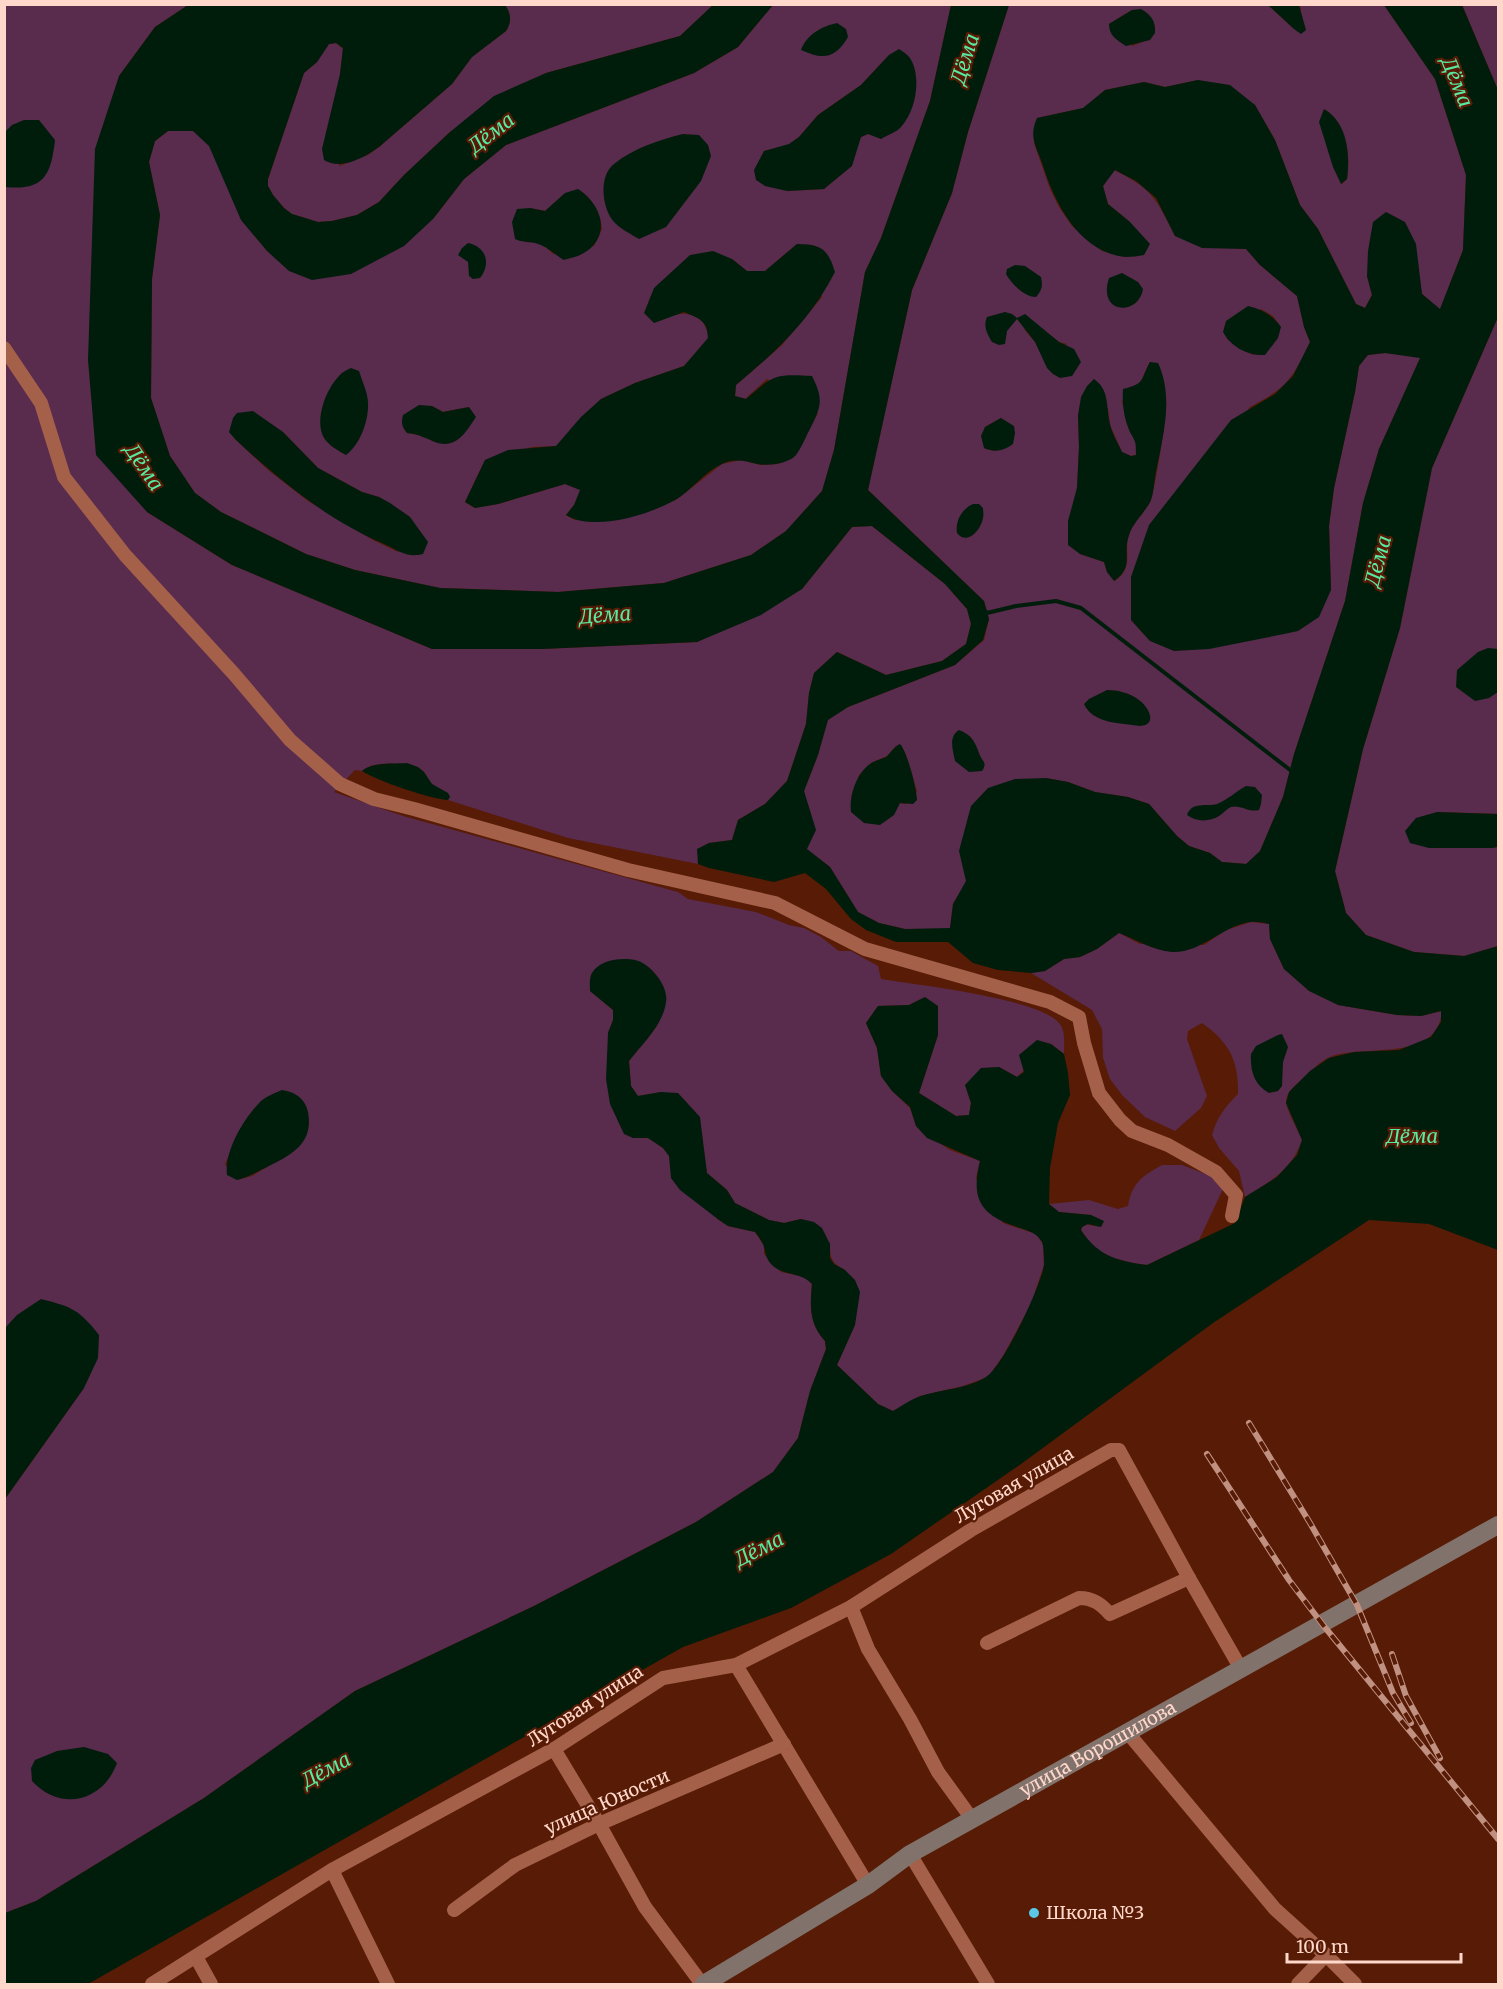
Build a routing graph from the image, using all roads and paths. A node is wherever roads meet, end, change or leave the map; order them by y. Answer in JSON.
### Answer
{"nodes":[{"id":1,"x":4,"y":348,"type":"edge"},
{"id":2,"x":1232,"y":1216,"type":"dead end"},
{"id":3,"x":1498,"y":1525,"type":"edge"},
{"id":4,"x":1189,"y":1578,"type":"junction"},
{"id":5,"x":851,"y":1607,"type":"junction"},
{"id":6,"x":987,"y":1644,"type":"dead end"},
{"id":7,"x":736,"y":1665,"type":"junction"},
{"id":8,"x":1241,"y":1669,"type":"junction"},
{"id":9,"x":1128,"y":1733,"type":"junction"},
{"id":10,"x":784,"y":1744,"type":"junction"},
{"id":11,"x":554,"y":1749,"type":"junction"},
{"id":12,"x":972,"y":1819,"type":"junction"},
{"id":13,"x":599,"y":1824,"type":"junction"},
{"id":14,"x":910,"y":1854,"type":"junction"},
{"id":15,"x":332,"y":1870,"type":"junction"},
{"id":16,"x":868,"y":1885,"type":"junction"},
{"id":17,"x":454,"y":1910,"type":"dead end"},
{"id":18,"x":1326,"y":1955,"type":"junction"},
{"id":19,"x":196,"y":1958,"type":"junction"},
{"id":20,"x":152,"y":1984,"type":"edge"},
{"id":21,"x":211,"y":1984,"type":"edge"},
{"id":22,"x":388,"y":1984,"type":"edge"},
{"id":23,"x":703,"y":1984,"type":"edge"},
{"id":24,"x":988,"y":1984,"type":"edge"},
{"id":25,"x":1298,"y":1984,"type":"edge"},
{"id":26,"x":1355,"y":1984,"type":"edge"}],
"edges":[{"from":1,"to":2,"type":"street"},
{"from":3,"to":8,"type":"street","name":"улица Ворошилова"},
{"from":4,"to":5,"type":"street","name":"Луговая улица"},
{"from":4,"to":6,"type":"street"},
{"from":4,"to":8,"type":"street"},
{"from":5,"to":7,"type":"street","name":"Луговая улица"},
{"from":5,"to":12,"type":"street"},
{"from":7,"to":10,"type":"street"},
{"from":7,"to":11,"type":"street","name":"Луговая улица"},
{"from":8,"to":9,"type":"street","name":"улица Ворошилова"},
{"from":9,"to":12,"type":"street","name":"улица Ворошилова"},
{"from":9,"to":18,"type":"street"},
{"from":10,"to":13,"type":"street","name":"улица Юности"},
{"from":10,"to":16,"type":"street"},
{"from":11,"to":13,"type":"street"},
{"from":11,"to":15,"type":"street","name":"Луговая улица"},
{"from":12,"to":14,"type":"street","name":"улица Ворошилова"},
{"from":13,"to":17,"type":"street","name":"улица Юности"},
{"from":13,"to":23,"type":"street"},
{"from":14,"to":16,"type":"street","name":"улица Ворошилова"},
{"from":14,"to":24,"type":"street"},
{"from":15,"to":19,"type":"street","name":"Луговая улица"},
{"from":15,"to":22,"type":"street"},
{"from":16,"to":23,"type":"street","name":"улица Ворошилова"},
{"from":18,"to":25,"type":"street"},
{"from":18,"to":26,"type":"street"},
{"from":19,"to":20,"type":"street","name":"Луговая улица"},
{"from":19,"to":21,"type":"street"}]}
